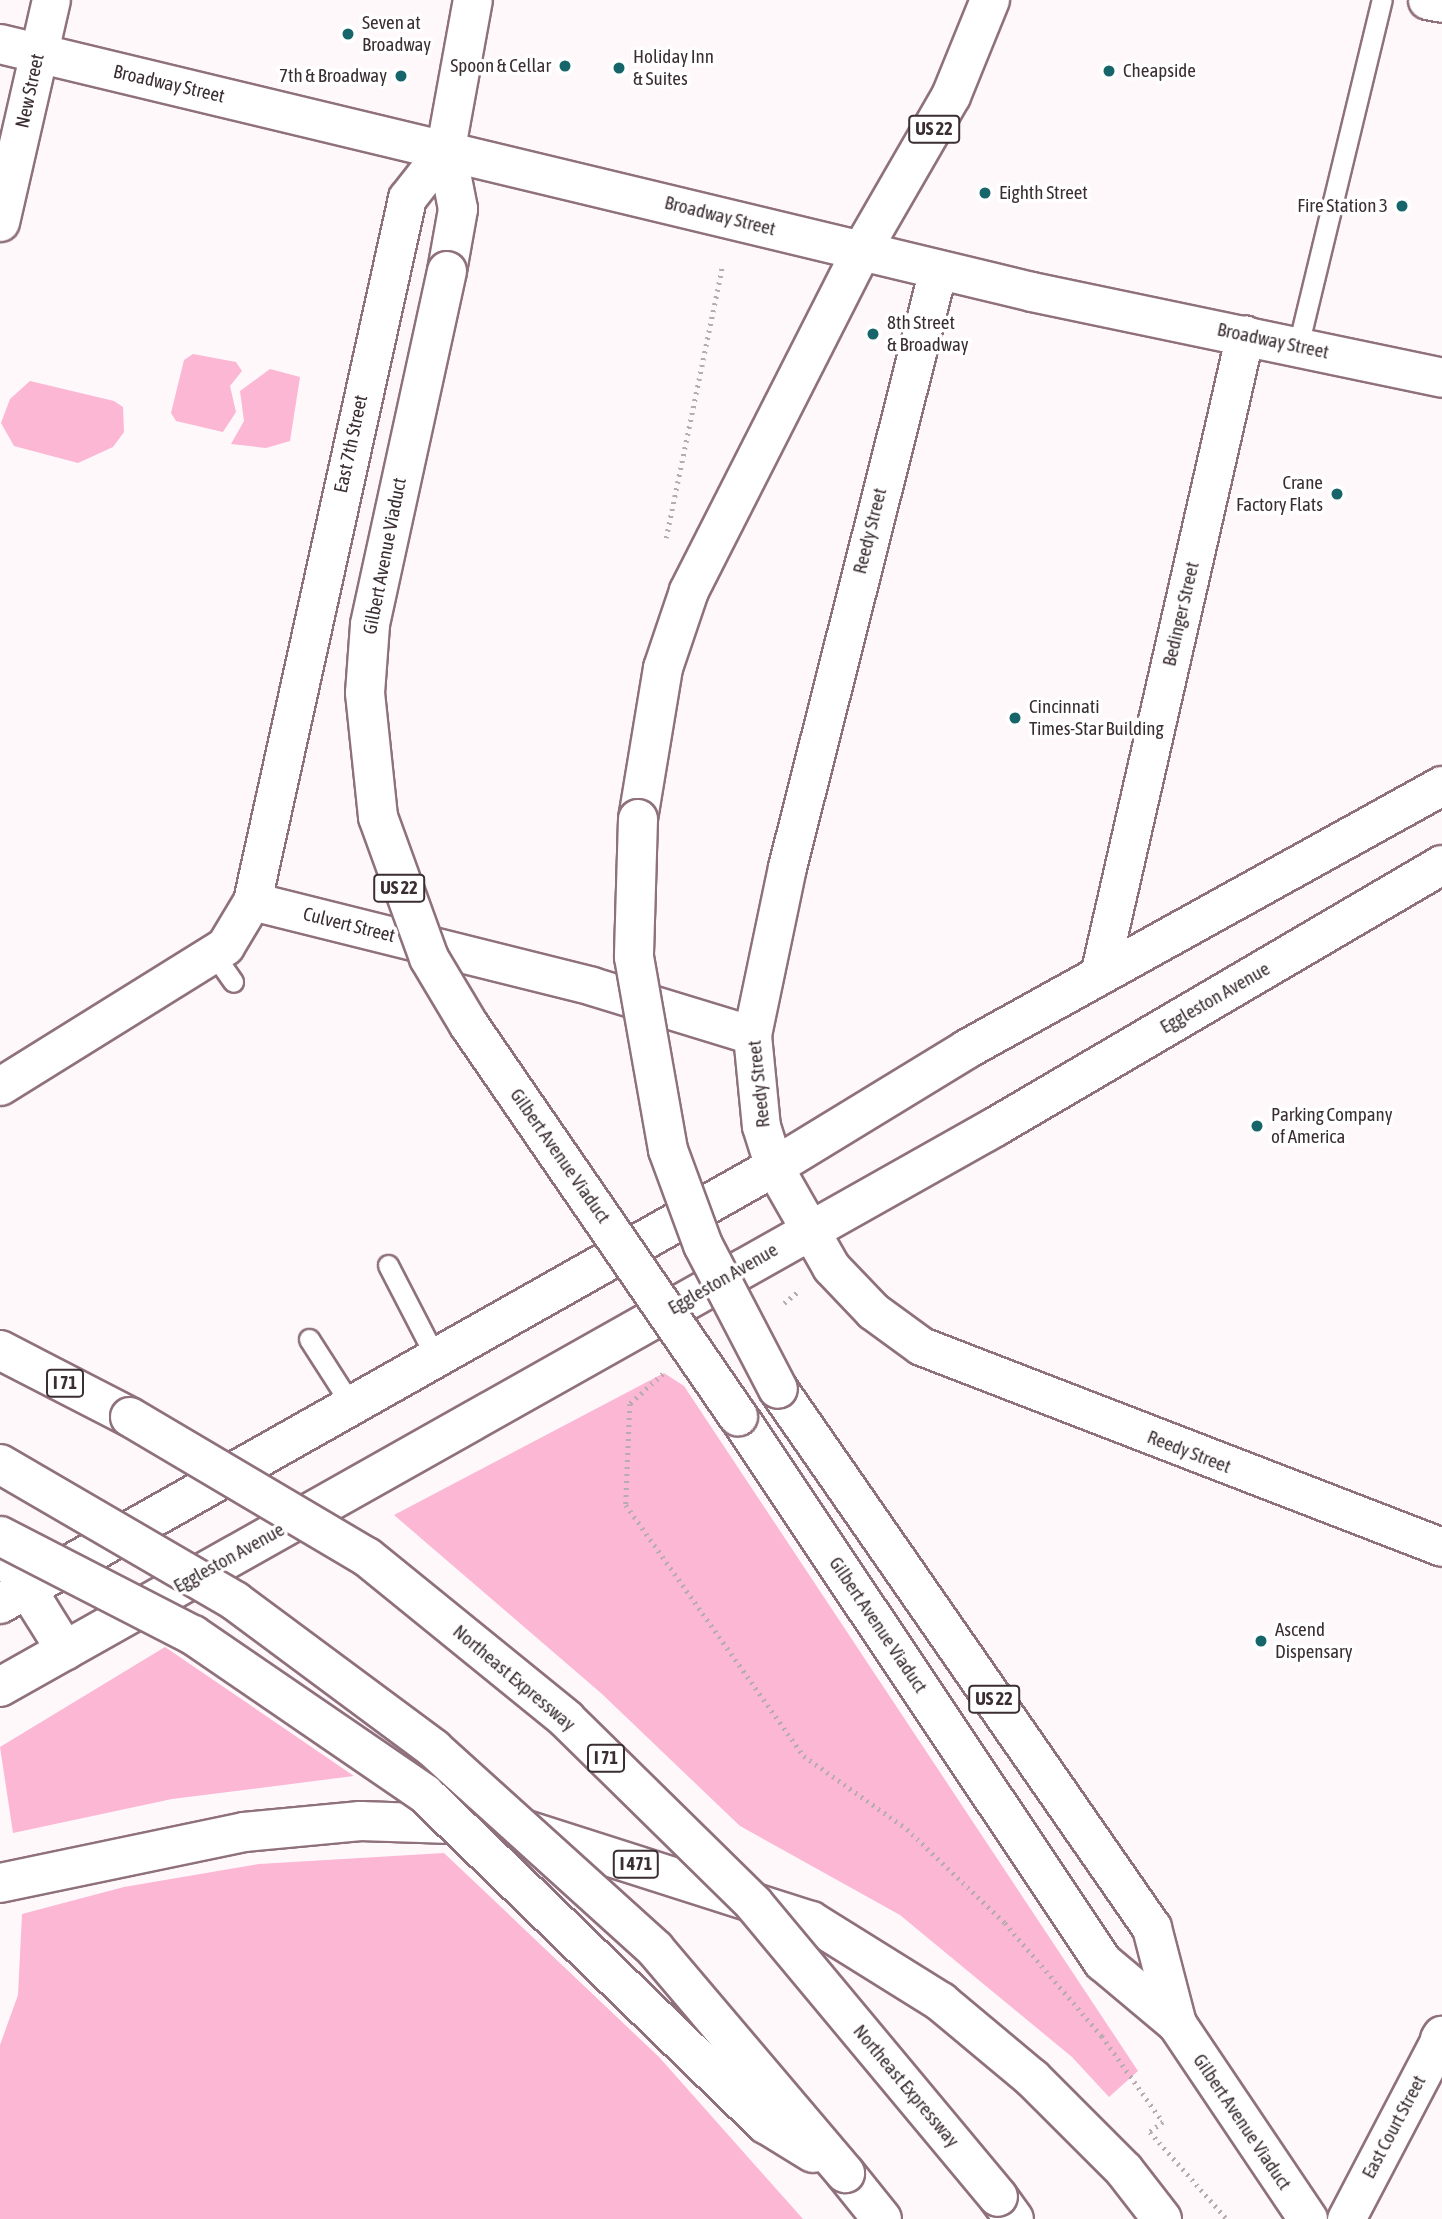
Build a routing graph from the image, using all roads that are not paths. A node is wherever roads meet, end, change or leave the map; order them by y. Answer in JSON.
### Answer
{"nodes":[{"id":1,"x":51,"y":0,"type":"edge"},
{"id":2,"x":473,"y":0,"type":"edge"},
{"id":3,"x":989,"y":0,"type":"edge"},
{"id":4,"x":1382,"y":0,"type":"edge"},
{"id":5,"x":1427,"y":0,"type":"edge"},
{"id":6,"x":1442,"y":4,"type":"edge"},
{"id":7,"x":0,"y":44,"type":"edge"},
{"id":8,"x":38,"y":53,"type":"junction"},
{"id":9,"x":446,"y":148,"type":"junction"},
{"id":10,"x":0,"y":222,"type":"edge"},
{"id":11,"x":862,"y":250,"type":"junction"},
{"id":12,"x":938,"y":269,"type":"junction"},
{"id":13,"x":1245,"y":334,"type":"junction"},
{"id":14,"x":1297,"y":346,"type":"junction"},
{"id":15,"x":1442,"y":378,"type":"edge"},
{"id":16,"x":1442,"y":786,"type":"edge"},
{"id":17,"x":1442,"y":865,"type":"edge"},
{"id":18,"x":252,"y":901,"type":"junction"},
{"id":19,"x":1099,"y":975,"type":"junction"},
{"id":20,"x":752,"y":1035,"type":"junction"},
{"id":21,"x":2,"y":1079,"type":"edge"},
{"id":22,"x":774,"y":1167,"type":"junction"},
{"id":23,"x":808,"y":1231,"type":"junction"},
{"id":24,"x":388,"y":1265,"type":"dead end"},
{"id":25,"x":309,"y":1339,"type":"dead end"},
{"id":26,"x":0,"y":1350,"type":"edge"},
{"id":27,"x":436,"y":1358,"type":"junction"},
{"id":28,"x":352,"y":1405,"type":"junction"},
{"id":29,"x":0,"y":1464,"type":"edge"},
{"id":30,"x":0,"y":1536,"type":"edge"},
{"id":31,"x":0,"y":1546,"type":"edge"},
{"id":32,"x":1442,"y":1547,"type":"edge"},
{"id":33,"x":14,"y":1596,"type":"edge"},
{"id":34,"x":65,"y":1650,"type":"junction"},
{"id":35,"x":2,"y":1680,"type":"edge"},
{"id":36,"x":0,"y":1882,"type":"edge"},
{"id":37,"x":1177,"y":2024,"type":"junction"},
{"id":38,"x":1441,"y":2037,"type":"edge"},
{"id":39,"x":845,"y":2173,"type":"junction"},
{"id":40,"x":1006,"y":2208,"type":"edge"},
{"id":41,"x":882,"y":2219,"type":"edge"},
{"id":42,"x":1162,"y":2219,"type":"edge"},
{"id":43,"x":1308,"y":2219,"type":"edge"},
{"id":44,"x":1346,"y":2219,"type":"edge"}],
"edges":[{"from":1,"to":8,"type":"street","name":"New Street"},
{"from":2,"to":9,"type":"main road","name":"East 7th Street","number":"US 22"},
{"from":3,"to":11,"type":"main road","number":"US 22"},
{"from":4,"to":14,"type":"lane"},
{"from":5,"to":6,"type":"street"},
{"from":7,"to":8,"type":"main road","name":"Broadway Street"},
{"from":8,"to":9,"type":"main road","name":"Broadway Street"},
{"from":8,"to":10,"type":"street","name":"New Street"},
{"from":9,"to":11,"type":"main road","name":"Broadway Street"},
{"from":9,"to":18,"type":"street","name":"East 7th Street"},
{"from":9,"to":37,"type":"main road","name":"Gilbert Avenue Viaduct","number":"US 22","bridge":true},
{"from":11,"to":12,"type":"main road","name":"Broadway Street"},
{"from":11,"to":37,"type":"main road","name":"Gilbert Avenue Viaduct","number":"US 22","bridge":true},
{"from":12,"to":13,"type":"main road","name":"Broadway Street"},
{"from":12,"to":20,"type":"street","name":"Reedy Street"},
{"from":13,"to":14,"type":"main road","name":"Broadway Street"},
{"from":13,"to":19,"type":"street","name":"Bedinger Street"},
{"from":14,"to":15,"type":"main road","name":"Broadway Street"},
{"from":16,"to":19,"type":"main road"},
{"from":17,"to":23,"type":"main road","name":"Eggleston Avenue"},
{"from":18,"to":20,"type":"street","name":"Culvert Street"},
{"from":18,"to":21,"type":"street"},
{"from":19,"to":22,"type":"main road"},
{"from":20,"to":22,"type":"street","name":"Reedy Street"},
{"from":22,"to":23,"type":"street","name":"Reedy Street"},
{"from":22,"to":27,"type":"main road"},
{"from":23,"to":32,"type":"street","name":"Reedy Street"},
{"from":23,"to":34,"type":"main road","name":"Eggleston Avenue"},
{"from":24,"to":27,"type":"lane"},
{"from":25,"to":28,"type":"lane"},
{"from":26,"to":40,"type":"main road","name":"Northeast Expressway","number":"I 71","bridge":true},
{"from":27,"to":28,"type":"main road"},
{"from":28,"to":33,"type":"main road"},
{"from":29,"to":39,"type":"main road","bridge":true},
{"from":30,"to":39,"type":"main road","bridge":true},
{"from":31,"to":33,"type":"street"},
{"from":33,"to":34,"type":"street"},
{"from":34,"to":35,"type":"main road","name":"Eggleston Avenue"},
{"from":36,"to":42,"type":"main road","number":"I 471"},
{"from":37,"to":43,"type":"main road","name":"Gilbert Avenue Viaduct","number":"US 22"},
{"from":38,"to":44,"type":"street","name":"East Court Street"},
{"from":39,"to":41,"type":"main road"}]}
